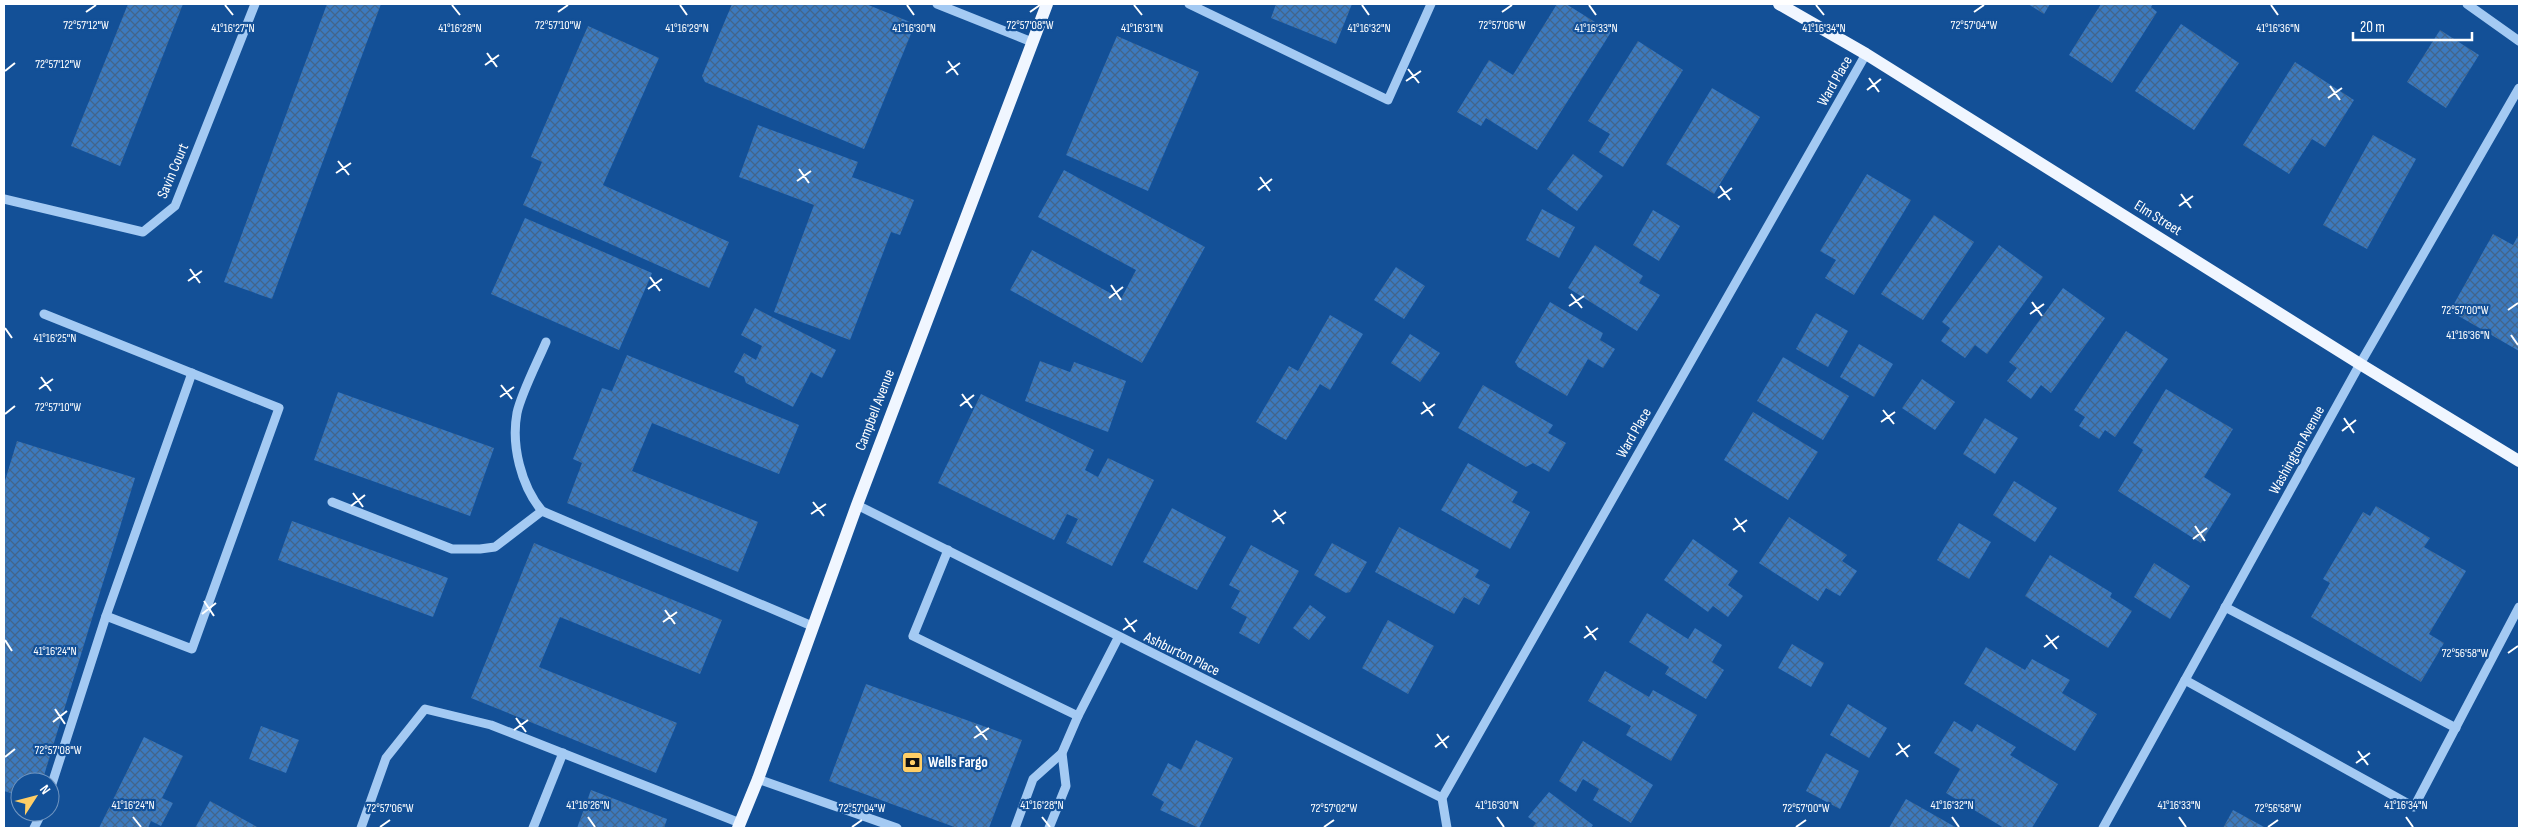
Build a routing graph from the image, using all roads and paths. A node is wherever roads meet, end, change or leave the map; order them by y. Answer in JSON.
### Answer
{"nodes":[{"id":1,"x":255,"y":4,"type":"edge"},
{"id":2,"x":937,"y":4,"type":"edge"},
{"id":3,"x":1046,"y":4,"type":"edge"},
{"id":4,"x":1189,"y":4,"type":"edge"},
{"id":5,"x":1431,"y":4,"type":"edge"},
{"id":6,"x":1779,"y":4,"type":"edge"},
{"id":7,"x":2467,"y":4,"type":"edge"},
{"id":8,"x":2519,"y":41,"type":"edge"},
{"id":9,"x":1032,"y":42,"type":"junction"},
{"id":10,"x":1866,"y":54,"type":"junction"},
{"id":11,"x":2519,"y":88,"type":"edge"},
{"id":12,"x":4,"y":199,"type":"edge"},
{"id":13,"x":44,"y":314,"type":"dead end"},
{"id":14,"x":546,"y":342,"type":"dead end"},
{"id":15,"x":2360,"y":364,"type":"junction"},
{"id":16,"x":192,"y":373,"type":"junction"},
{"id":17,"x":2519,"y":461,"type":"edge"},
{"id":18,"x":332,"y":502,"type":"dead end"},
{"id":19,"x":857,"y":505,"type":"junction"},
{"id":20,"x":542,"y":510,"type":"junction"},
{"id":21,"x":948,"y":550,"type":"junction"},
{"id":22,"x":2225,"y":607,"type":"junction"},
{"id":23,"x":2519,"y":608,"type":"edge"},
{"id":24,"x":106,"y":616,"type":"junction"},
{"id":25,"x":812,"y":626,"type":"junction"},
{"id":26,"x":1118,"y":638,"type":"junction"},
{"id":27,"x":2185,"y":680,"type":"junction"},
{"id":28,"x":1078,"y":716,"type":"junction"},
{"id":29,"x":2456,"y":728,"type":"junction"},
{"id":30,"x":563,"y":753,"type":"junction"},
{"id":31,"x":1062,"y":753,"type":"junction"},
{"id":32,"x":56,"y":772,"type":"edge"},
{"id":33,"x":758,"y":779,"type":"junction"},
{"id":34,"x":1442,"y":798,"type":"junction"},
{"id":35,"x":739,"y":826,"type":"edge"},
{"id":36,"x":361,"y":828,"type":"edge"},
{"id":37,"x":533,"y":828,"type":"edge"},
{"id":38,"x":896,"y":828,"type":"edge"},
{"id":39,"x":1015,"y":828,"type":"edge"},
{"id":40,"x":1049,"y":828,"type":"edge"},
{"id":41,"x":1447,"y":828,"type":"edge"},
{"id":42,"x":2103,"y":828,"type":"edge"}],
"edges":[{"from":1,"to":12,"type":"street","name":"Savin Court"},
{"from":2,"to":9,"type":"street"},
{"from":3,"to":9,"type":"main road","name":"Campbell Avenue"},
{"from":4,"to":5,"type":"street"},
{"from":6,"to":10,"type":"main road","name":"Elm Street"},
{"from":7,"to":8,"type":"street"},
{"from":9,"to":19,"type":"main road","name":"Campbell Avenue"},
{"from":10,"to":15,"type":"main road","name":"Elm Street"},
{"from":10,"to":34,"type":"street","name":"Ward Place"},
{"from":11,"to":15,"type":"street","name":"Washington Avenue"},
{"from":13,"to":16,"type":"street"},
{"from":14,"to":20,"type":"street"},
{"from":15,"to":17,"type":"main road","name":"Elm Street"},
{"from":15,"to":22,"type":"street","name":"Washington Avenue"},
{"from":16,"to":24,"type":"street"},
{"from":16,"to":24,"type":"street"},
{"from":18,"to":20,"type":"street"},
{"from":19,"to":21,"type":"street","name":"Ashburton Place"},
{"from":19,"to":25,"type":"main road","name":"Campbell Avenue"},
{"from":20,"to":25,"type":"street"},
{"from":21,"to":26,"type":"street","name":"Ashburton Place"},
{"from":21,"to":28,"type":"street"},
{"from":22,"to":27,"type":"street","name":"Washington Avenue"},
{"from":22,"to":29,"type":"street"},
{"from":23,"to":29,"type":"street"},
{"from":24,"to":32,"type":"street"},
{"from":25,"to":33,"type":"main road","name":"Campbell Avenue"},
{"from":26,"to":28,"type":"street"},
{"from":26,"to":34,"type":"street","name":"Ashburton Place"},
{"from":27,"to":29,"type":"street"},
{"from":27,"to":42,"type":"street","name":"Washington Avenue"},
{"from":28,"to":31,"type":"street"},
{"from":30,"to":35,"type":"street"},
{"from":30,"to":36,"type":"street"},
{"from":30,"to":37,"type":"street"},
{"from":31,"to":39,"type":"street"},
{"from":31,"to":40,"type":"street"},
{"from":33,"to":35,"type":"main road","name":"Campbell Avenue"},
{"from":33,"to":38,"type":"street"},
{"from":34,"to":41,"type":"street"}]}
